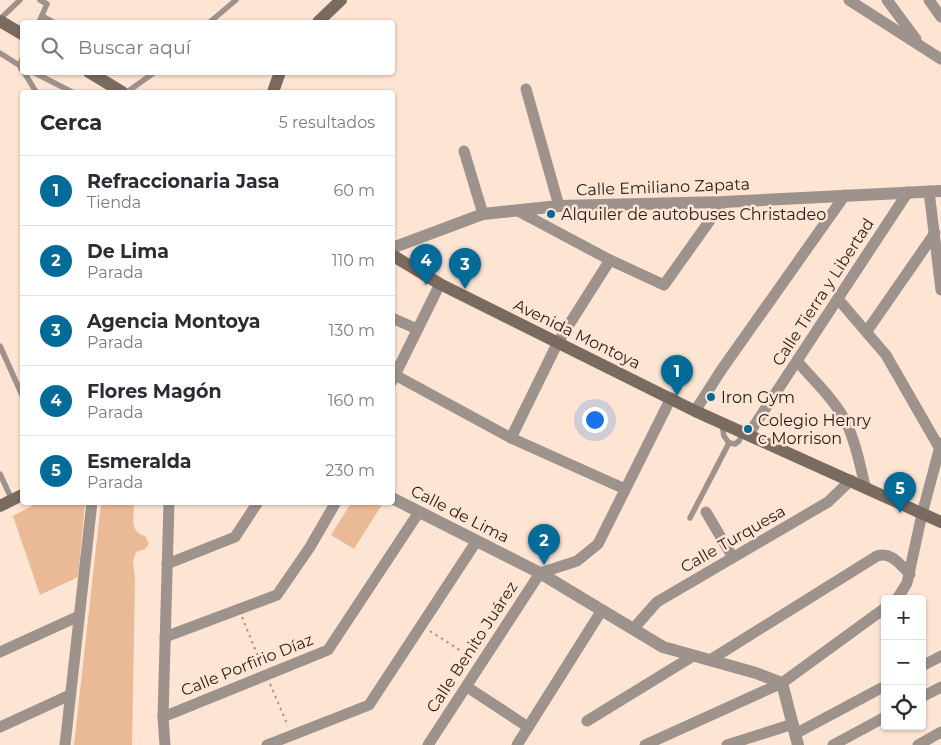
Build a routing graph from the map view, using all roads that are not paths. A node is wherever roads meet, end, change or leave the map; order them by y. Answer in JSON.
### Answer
{"nodes":[{"id":1,"x":20,"y":0,"type":"edge"},
{"id":2,"x":40,"y":0,"type":"edge"},
{"id":3,"x":236,"y":0,"type":"edge"},
{"id":4,"x":341,"y":0,"type":"edge"},
{"id":5,"x":849,"y":0,"type":"edge"},
{"id":6,"x":888,"y":0,"type":"edge"},
{"id":7,"x":929,"y":0,"type":"edge"},
{"id":8,"x":42,"y":16,"type":"junction"},
{"id":9,"x":941,"y":18,"type":"edge"},
{"id":10,"x":0,"y":20,"type":"edge"},
{"id":11,"x":40,"y":20,"type":"edge"},
{"id":12,"x":49,"y":20,"type":"edge"},
{"id":13,"x":212,"y":20,"type":"edge"},
{"id":14,"x":320,"y":20,"type":"edge"},
{"id":15,"x":20,"y":33,"type":"edge"},
{"id":16,"x":919,"y":44,"type":"junction"},
{"id":17,"x":0,"y":53,"type":"edge"},
{"id":18,"x":941,"y":59,"type":"edge"},
{"id":19,"x":20,"y":68,"type":"edge"},
{"id":20,"x":26,"y":75,"type":"edge"},
{"id":21,"x":37,"y":75,"type":"edge"},
{"id":22,"x":93,"y":75,"type":"edge"},
{"id":23,"x":151,"y":75,"type":"edge"},
{"id":24,"x":279,"y":75,"type":"edge"},
{"id":25,"x":526,"y":89,"type":"dead end"},
{"id":26,"x":35,"y":90,"type":"edge"},
{"id":27,"x":60,"y":90,"type":"edge"},
{"id":28,"x":119,"y":90,"type":"edge"},
{"id":29,"x":130,"y":90,"type":"edge"},
{"id":30,"x":274,"y":90,"type":"edge"},
{"id":31,"x":464,"y":151,"type":"dead end"},
{"id":32,"x":935,"y":191,"type":"edge"},
{"id":33,"x":908,"y":192,"type":"junction"},
{"id":34,"x":846,"y":195,"type":"junction"},
{"id":35,"x":723,"y":202,"type":"junction"},
{"id":36,"x":560,"y":206,"type":"junction"},
{"id":37,"x":518,"y":211,"type":"junction"},
{"id":38,"x":483,"y":214,"type":"junction"},
{"id":39,"x":935,"y":232,"type":"junction"},
{"id":40,"x":395,"y":247,"type":"edge"},
{"id":41,"x":395,"y":257,"type":"edge"},
{"id":42,"x":610,"y":260,"type":"junction"},
{"id":43,"x":940,"y":268,"type":"edge"},
{"id":44,"x":440,"y":284,"type":"junction"},
{"id":45,"x":941,"y":290,"type":"edge"},
{"id":46,"x":838,"y":299,"type":"junction"},
{"id":47,"x":395,"y":319,"type":"edge"},
{"id":48,"x":417,"y":329,"type":"junction"},
{"id":49,"x":867,"y":330,"type":"junction"},
{"id":50,"x":558,"y":342,"type":"junction"},
{"id":51,"x":0,"y":346,"type":"edge"},
{"id":52,"x":797,"y":361,"type":"junction"},
{"id":53,"x":395,"y":371,"type":"edge"},
{"id":54,"x":20,"y":391,"type":"edge"},
{"id":55,"x":671,"y":398,"type":"junction"},
{"id":56,"x":695,"y":411,"type":"junction"},
{"id":57,"x":722,"y":423,"type":"junction"},
{"id":58,"x":746,"y":433,"type":"junction"},
{"id":59,"x":511,"y":438,"type":"junction"},
{"id":60,"x":729,"y":443,"type":"junction"},
{"id":61,"x":940,"y":446,"type":"edge"},
{"id":62,"x":0,"y":474,"type":"edge"},
{"id":63,"x":851,"y":480,"type":"junction"},
{"id":64,"x":865,"y":486,"type":"junction"},
{"id":65,"x":625,"y":489,"type":"junction"},
{"id":66,"x":18,"y":497,"type":"edge"},
{"id":67,"x":395,"y":500,"type":"edge"},
{"id":68,"x":92,"y":505,"type":"edge"},
{"id":69,"x":170,"y":505,"type":"edge"},
{"id":70,"x":256,"y":505,"type":"edge"},
{"id":71,"x":334,"y":505,"type":"edge"},
{"id":72,"x":0,"y":506,"type":"edge"},
{"id":73,"x":419,"y":512,"type":"junction"},
{"id":74,"x":706,"y":512,"type":"dead end"},
{"id":75,"x":922,"y":514,"type":"junction"},
{"id":76,"x":690,"y":518,"type":"dead end"},
{"id":77,"x":940,"y":518,"type":"edge"},
{"id":78,"x":476,"y":542,"type":"junction"},
{"id":79,"x":732,"y":556,"type":"junction"},
{"id":80,"x":168,"y":564,"type":"junction"},
{"id":81,"x":540,"y":573,"type":"junction"},
{"id":82,"x":910,"y":574,"type":"junction"},
{"id":83,"x":900,"y":595,"type":"edge"},
{"id":84,"x":602,"y":610,"type":"junction"},
{"id":85,"x":881,"y":611,"type":"edge"},
{"id":86,"x":79,"y":616,"type":"junction"},
{"id":87,"x":634,"y":628,"type":"junction"},
{"id":88,"x":165,"y":636,"type":"junction"},
{"id":89,"x":0,"y":652,"type":"edge"},
{"id":90,"x":693,"y":656,"type":"junction"},
{"id":91,"x":941,"y":656,"type":"edge"},
{"id":92,"x":710,"y":660,"type":"junction"},
{"id":93,"x":926,"y":664,"type":"edge"},
{"id":94,"x":782,"y":683,"type":"junction"},
{"id":95,"x":467,"y":687,"type":"junction"},
{"id":96,"x":941,"y":687,"type":"edge"},
{"id":97,"x":881,"y":688,"type":"edge"},
{"id":98,"x":70,"y":695,"type":"junction"},
{"id":99,"x":926,"y":695,"type":"edge"},
{"id":100,"x":163,"y":716,"type":"junction"},
{"id":101,"x":881,"y":719,"type":"edge"},
{"id":102,"x":587,"y":721,"type":"dead end"},
{"id":103,"x":0,"y":727,"type":"edge"},
{"id":104,"x":528,"y":727,"type":"junction"},
{"id":105,"x":941,"y":732,"type":"edge"},
{"id":106,"x":795,"y":734,"type":"edge"},
{"id":107,"x":64,"y":745,"type":"edge"},
{"id":108,"x":165,"y":745,"type":"edge"},
{"id":109,"x":267,"y":745,"type":"edge"},
{"id":110,"x":428,"y":745,"type":"edge"},
{"id":111,"x":517,"y":745,"type":"edge"},
{"id":112,"x":645,"y":745,"type":"edge"},
{"id":113,"x":727,"y":745,"type":"edge"},
{"id":114,"x":833,"y":745,"type":"edge"},
{"id":115,"x":918,"y":745,"type":"edge"}],
"edges":[{"from":1,"to":10,"type":"lane"},
{"from":2,"to":8,"type":"lane"},
{"from":3,"to":13,"type":"lane"},
{"from":4,"to":14,"type":"main road"},
{"from":5,"to":16,"type":"street"},
{"from":6,"to":16,"type":"street"},
{"from":7,"to":9,"type":"street"},
{"from":8,"to":11,"type":"lane"},
{"from":8,"to":12,"type":"lane"},
{"from":10,"to":15,"type":"main road"},
{"from":16,"to":18,"type":"street"},
{"from":17,"to":19,"type":"lane"},
{"from":20,"to":26,"type":"lane"},
{"from":21,"to":27,"type":"lane"},
{"from":22,"to":28,"type":"main road"},
{"from":23,"to":29,"type":"lane"},
{"from":24,"to":30,"type":"main road"},
{"from":25,"to":36,"type":"street"},
{"from":31,"to":38,"type":"street"},
{"from":32,"to":33,"type":"street","name":"Calle Emiliano Zapata"},
{"from":32,"to":39,"type":"street"},
{"from":33,"to":34,"type":"street","name":"Calle Emiliano Zapata"},
{"from":33,"to":46,"type":"street","name":"Calle Tierra y Libertad"},
{"from":34,"to":35,"type":"street","name":"Calle Emiliano Zapata"},
{"from":34,"to":56,"type":"street"},
{"from":35,"to":36,"type":"street","name":"Calle Emiliano Zapata"},
{"from":35,"to":42,"type":"street"},
{"from":36,"to":37,"type":"street","name":"Calle Emiliano Zapata"},
{"from":37,"to":38,"type":"street","name":"Calle Emiliano Zapata"},
{"from":37,"to":42,"type":"street"},
{"from":38,"to":40,"type":"street","name":"Calle Emiliano Zapata"},
{"from":39,"to":43,"type":"street"},
{"from":39,"to":49,"type":"street"},
{"from":41,"to":44,"type":"main road","name":"Avenida Montoya"},
{"from":42,"to":50,"type":"street"},
{"from":43,"to":45,"type":"street"},
{"from":44,"to":48,"type":"street"},
{"from":44,"to":50,"type":"main road","name":"Avenida Montoya"},
{"from":46,"to":49,"type":"street"},
{"from":46,"to":52,"type":"street","name":"Calle Tierra y Libertad"},
{"from":47,"to":48,"type":"street"},
{"from":48,"to":53,"type":"street"},
{"from":49,"to":61,"type":"street"},
{"from":50,"to":55,"type":"main road","name":"Avenida Montoya"},
{"from":50,"to":59,"type":"street"},
{"from":51,"to":54,"type":"lane"},
{"from":52,"to":58,"type":"street","name":"Calle Tierra y Libertad"},
{"from":52,"to":64,"type":"street"},
{"from":53,"to":59,"type":"street"},
{"from":55,"to":56,"type":"main road","name":"Avenida Montoya"},
{"from":55,"to":65,"type":"street","name":"Calle Benito Juárez"},
{"from":56,"to":57,"type":"main road","name":"Avenida Montoya"},
{"from":57,"to":58,"type":"main road","name":"Avenida Montoya"},
{"from":57,"to":60,"type":"lane"},
{"from":58,"to":60,"type":"lane"},
{"from":58,"to":63,"type":"main road","name":"Avenida Montoya"},
{"from":59,"to":65,"type":"street"},
{"from":60,"to":76,"type":"lane"},
{"from":61,"to":75,"type":"street"},
{"from":62,"to":66,"type":"lane"},
{"from":63,"to":64,"type":"main road","name":"Avenida Montoya"},
{"from":63,"to":79,"type":"street","name":"Calle Turquesa"},
{"from":64,"to":75,"type":"main road","name":"Avenida Montoya"},
{"from":65,"to":81,"type":"street","name":"Calle Benito Juárez"},
{"from":66,"to":72,"type":"main road"},
{"from":67,"to":73,"type":"street","name":"Calle de Lima"},
{"from":68,"to":86,"type":"street"},
{"from":69,"to":80,"type":"street"},
{"from":70,"to":80,"type":"street"},
{"from":71,"to":88,"type":"street"},
{"from":73,"to":78,"type":"street","name":"Calle de Lima"},
{"from":73,"to":100,"type":"street","name":"Calle Porfirio Díaz"},
{"from":74,"to":79,"type":"street"},
{"from":75,"to":77,"type":"main road","name":"Avenida Montoya"},
{"from":75,"to":82,"type":"street"},
{"from":78,"to":81,"type":"street","name":"Calle de Lima"},
{"from":78,"to":109,"type":"street"},
{"from":79,"to":87,"type":"street","name":"Calle Turquesa"},
{"from":80,"to":88,"type":"street"},
{"from":81,"to":84,"type":"street","name":"Calle de Lima"},
{"from":81,"to":95,"type":"street","name":"Calle Benito Juárez"},
{"from":82,"to":83,"type":"street"},
{"from":82,"to":92,"type":"street"},
{"from":84,"to":87,"type":"street","name":"Calle de Lima"},
{"from":84,"to":104,"type":"street"},
{"from":85,"to":94,"type":"street"},
{"from":86,"to":89,"type":"street"},
{"from":86,"to":98,"type":"street"},
{"from":87,"to":90,"type":"street","name":"Calle de Lima"},
{"from":88,"to":100,"type":"street"},
{"from":90,"to":92,"type":"street","name":"Calle de Lima"},
{"from":90,"to":102,"type":"street"},
{"from":91,"to":93,"type":"street"},
{"from":92,"to":94,"type":"street","name":"Calle de Lima"},
{"from":94,"to":106,"type":"street"},
{"from":94,"to":112,"type":"street"},
{"from":95,"to":104,"type":"street"},
{"from":95,"to":110,"type":"street","name":"Calle Benito Juárez"},
{"from":96,"to":99,"type":"street"},
{"from":97,"to":106,"type":"street"},
{"from":98,"to":103,"type":"street"},
{"from":98,"to":107,"type":"street"},
{"from":100,"to":108,"type":"street"},
{"from":101,"to":114,"type":"street"},
{"from":104,"to":111,"type":"street"},
{"from":105,"to":115,"type":"street"},
{"from":106,"to":113,"type":"street"}]}
